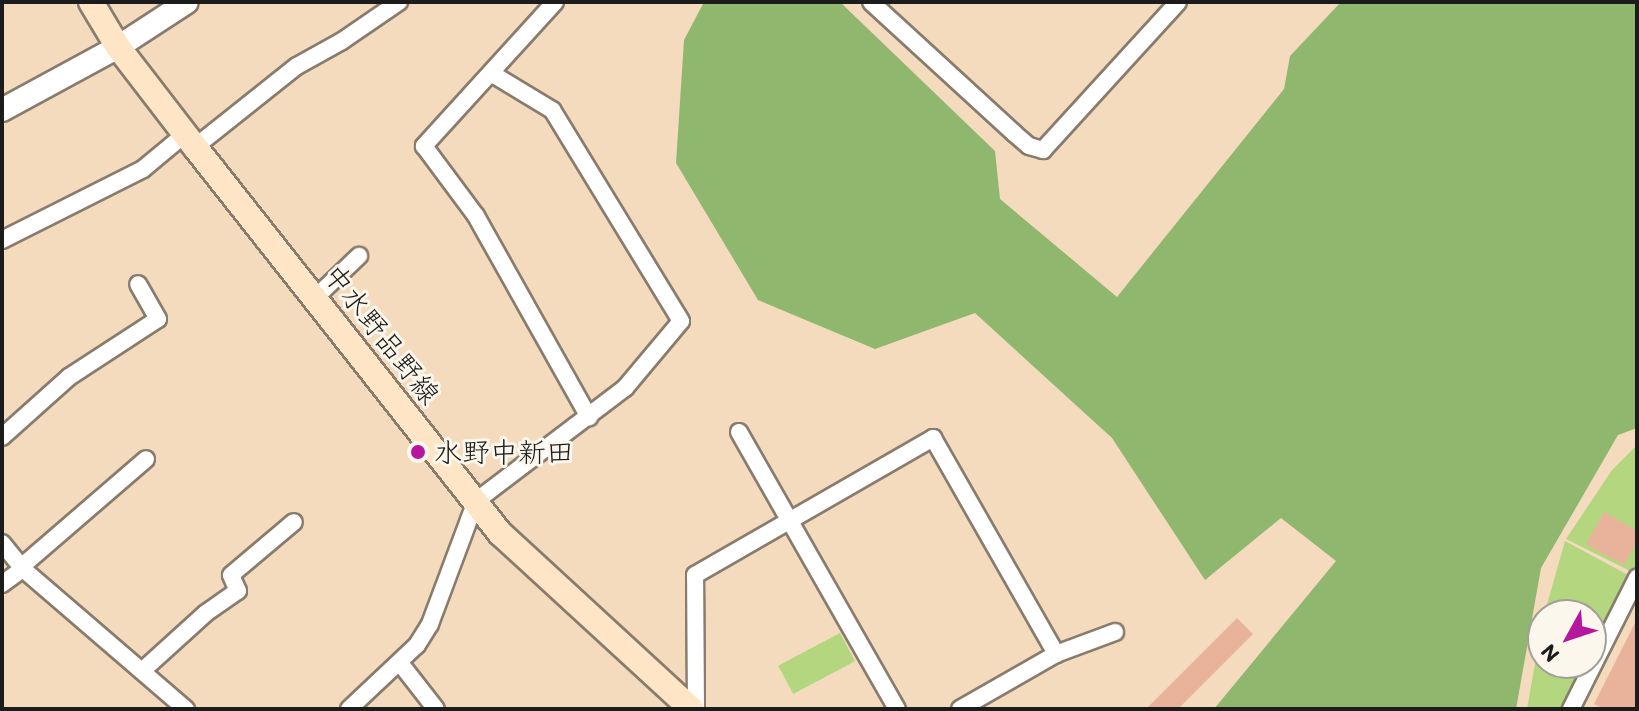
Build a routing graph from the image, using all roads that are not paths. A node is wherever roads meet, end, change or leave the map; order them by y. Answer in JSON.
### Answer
{"nodes":[{"id":1,"x":91,"y":2,"type":"edge"},
{"id":2,"x":187,"y":2,"type":"edge"},
{"id":3,"x":399,"y":2,"type":"edge"},
{"id":4,"x":555,"y":2,"type":"edge"},
{"id":5,"x":871,"y":2,"type":"edge"},
{"id":6,"x":1178,"y":2,"type":"edge"},
{"id":7,"x":118,"y":47,"type":"junction"},
{"id":8,"x":491,"y":73,"type":"junction"},
{"id":9,"x":2,"y":110,"type":"edge"},
{"id":10,"x":190,"y":140,"type":"junction"},
{"id":11,"x":2,"y":240,"type":"edge"},
{"id":12,"x":359,"y":256,"type":"dead end"},
{"id":13,"x":138,"y":284,"type":"dead end"},
{"id":14,"x":315,"y":298,"type":"junction"},
{"id":15,"x":589,"y":417,"type":"junction"},
{"id":16,"x":739,"y":432,"type":"dead end"},
{"id":17,"x":2,"y":437,"type":"edge"},
{"id":18,"x":146,"y":459,"type":"dead end"},
{"id":19,"x":476,"y":501,"type":"junction"},
{"id":20,"x":789,"y":518,"type":"junction"},
{"id":21,"x":294,"y":522,"type":"dead end"},
{"id":22,"x":2,"y":543,"type":"edge"},
{"id":23,"x":22,"y":568,"type":"junction"},
{"id":24,"x":1637,"y":578,"type":"edge"},
{"id":25,"x":2,"y":584,"type":"edge"},
{"id":26,"x":1115,"y":632,"type":"dead end"},
{"id":27,"x":1056,"y":654,"type":"junction"},
{"id":28,"x":400,"y":663,"type":"junction"},
{"id":29,"x":142,"y":671,"type":"junction"},
{"id":30,"x":186,"y":709,"type":"edge"},
{"id":31,"x":349,"y":709,"type":"edge"},
{"id":32,"x":436,"y":709,"type":"edge"},
{"id":33,"x":694,"y":709,"type":"edge"},
{"id":34,"x":897,"y":709,"type":"edge"},
{"id":35,"x":960,"y":709,"type":"edge"},
{"id":36,"x":1571,"y":709,"type":"edge"}],
"edges":[{"from":1,"to":7,"type":"main road","name":"中水野品野線"},
{"from":2,"to":7,"type":"street"},
{"from":3,"to":10,"type":"street"},
{"from":4,"to":8,"type":"street"},
{"from":5,"to":6,"type":"street"},
{"from":7,"to":9,"type":"street"},
{"from":7,"to":10,"type":"main road","name":"中水野品野線"},
{"from":8,"to":15,"type":"street"},
{"from":8,"to":15,"type":"street"},
{"from":10,"to":11,"type":"street"},
{"from":10,"to":14,"type":"main road","name":"中水野品野線"},
{"from":12,"to":14,"type":"street"},
{"from":13,"to":17,"type":"street"},
{"from":14,"to":19,"type":"main road","name":"中水野品野線"},
{"from":15,"to":19,"type":"street"},
{"from":16,"to":20,"type":"street"},
{"from":18,"to":23,"type":"street"},
{"from":19,"to":28,"type":"street"},
{"from":19,"to":33,"type":"main road","name":"中水野品野線"},
{"from":20,"to":27,"type":"street"},
{"from":20,"to":33,"type":"street"},
{"from":20,"to":34,"type":"street"},
{"from":21,"to":29,"type":"street"},
{"from":22,"to":23,"type":"street"},
{"from":23,"to":25,"type":"street"},
{"from":23,"to":29,"type":"street"},
{"from":24,"to":36,"type":"street"},
{"from":26,"to":27,"type":"street"},
{"from":27,"to":35,"type":"street"},
{"from":28,"to":31,"type":"street"},
{"from":28,"to":32,"type":"street"},
{"from":29,"to":30,"type":"street"}]}
